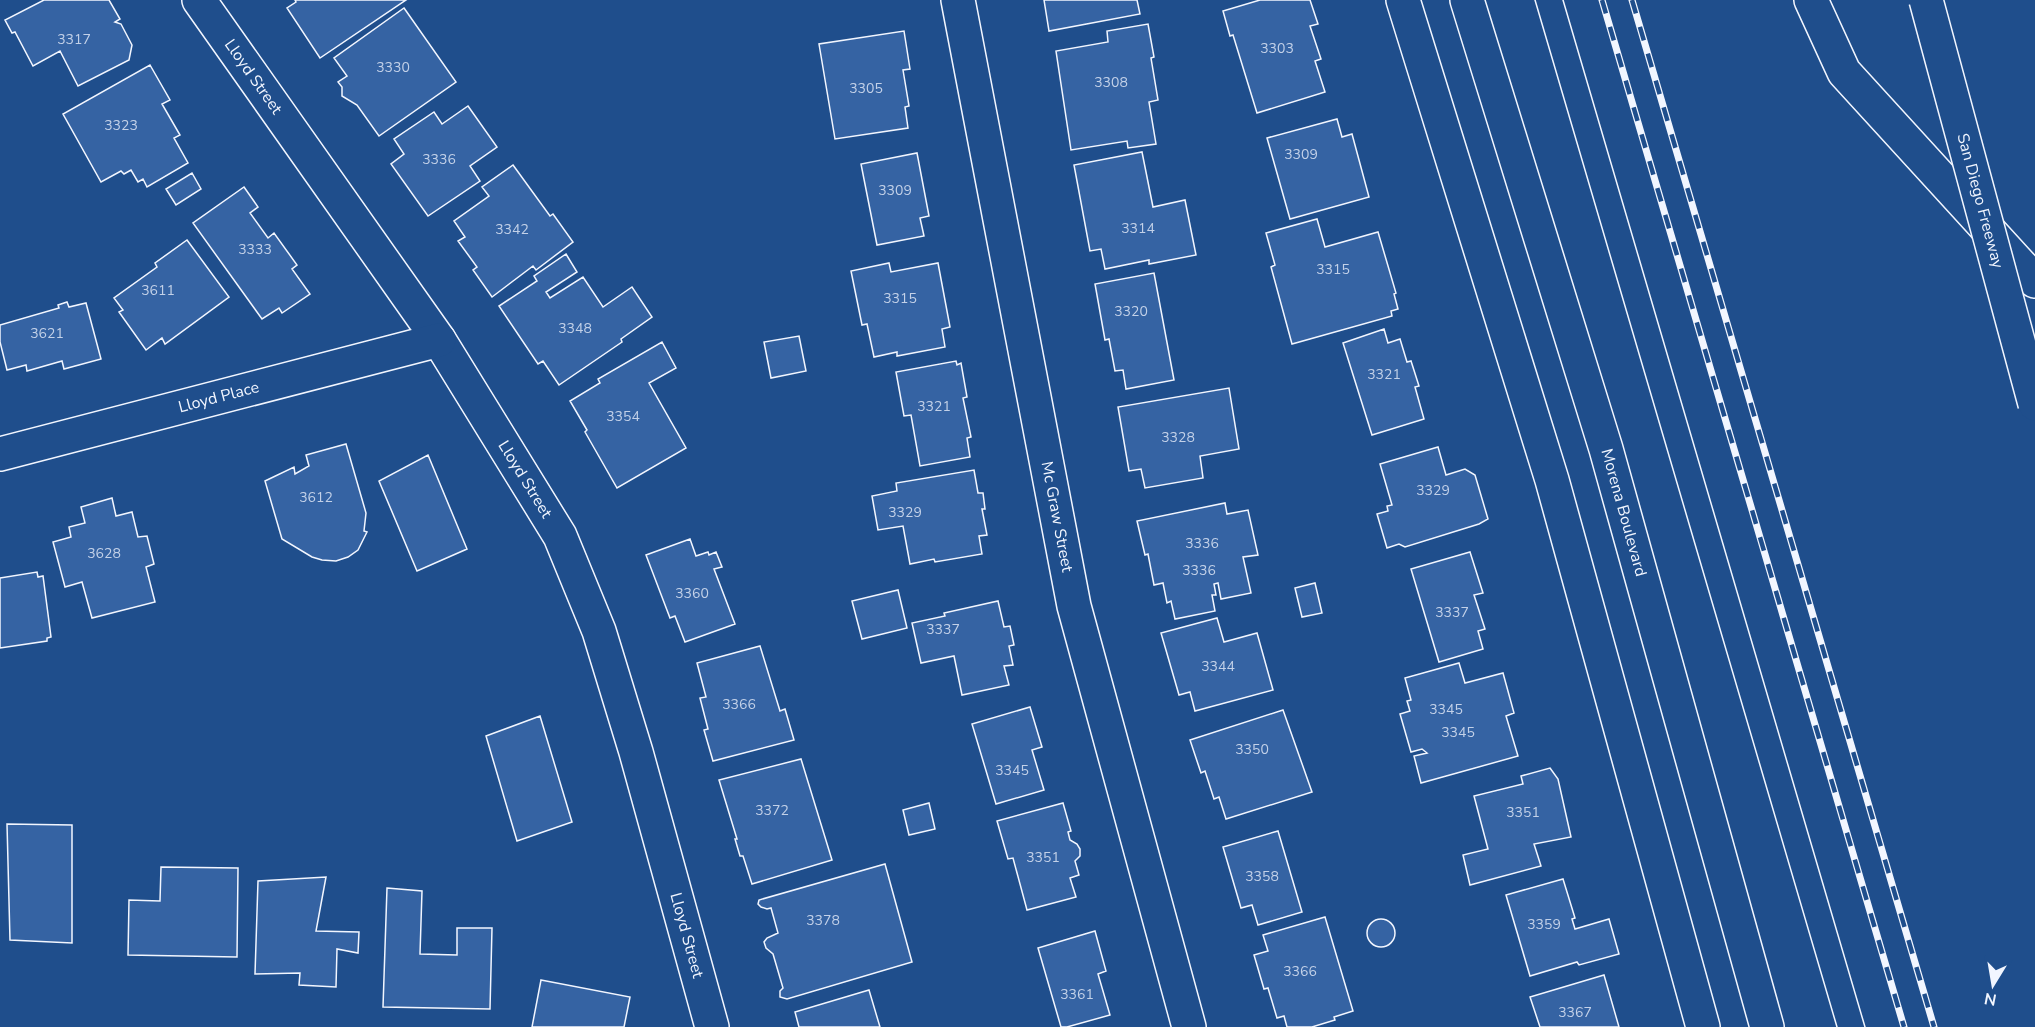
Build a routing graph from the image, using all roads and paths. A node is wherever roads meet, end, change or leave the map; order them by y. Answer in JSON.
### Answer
{"nodes":[{"id":1,"x":200,"y":0,"type":"edge"},
{"id":2,"x":958,"y":0,"type":"edge"},
{"id":3,"x":1403,"y":0,"type":"edge"},
{"id":4,"x":1467,"y":0,"type":"edge"},
{"id":5,"x":1811,"y":0,"type":"edge"},
{"id":6,"x":1926,"y":0,"type":"edge"},
{"id":7,"x":2035,"y":281,"type":"edge"},
{"id":8,"x":439,"y":340,"type":"junction"},
{"id":9,"x":2035,"y":404,"type":"edge"},
{"id":10,"x":0,"y":454,"type":"edge"},
{"id":11,"x":712,"y":1027,"type":"edge"},
{"id":12,"x":1190,"y":1027,"type":"edge"},
{"id":13,"x":1703,"y":1027,"type":"edge"},
{"id":14,"x":1767,"y":1027,"type":"edge"}],
"edges":[{"from":1,"to":8,"type":"main road","name":"Lloyd Street"},
{"from":2,"to":12,"type":"main road","name":"Mc Graw Street"},
{"from":3,"to":13,"type":"main road"},
{"from":4,"to":14,"type":"main road","name":"Morena Boulevard"},
{"from":5,"to":7,"type":"main road"},
{"from":6,"to":9,"type":"main road","name":"San Diego Freeway","bridge":true},
{"from":8,"to":10,"type":"main road","name":"Lloyd Place"},
{"from":8,"to":11,"type":"main road","name":"Lloyd Street"}]}
